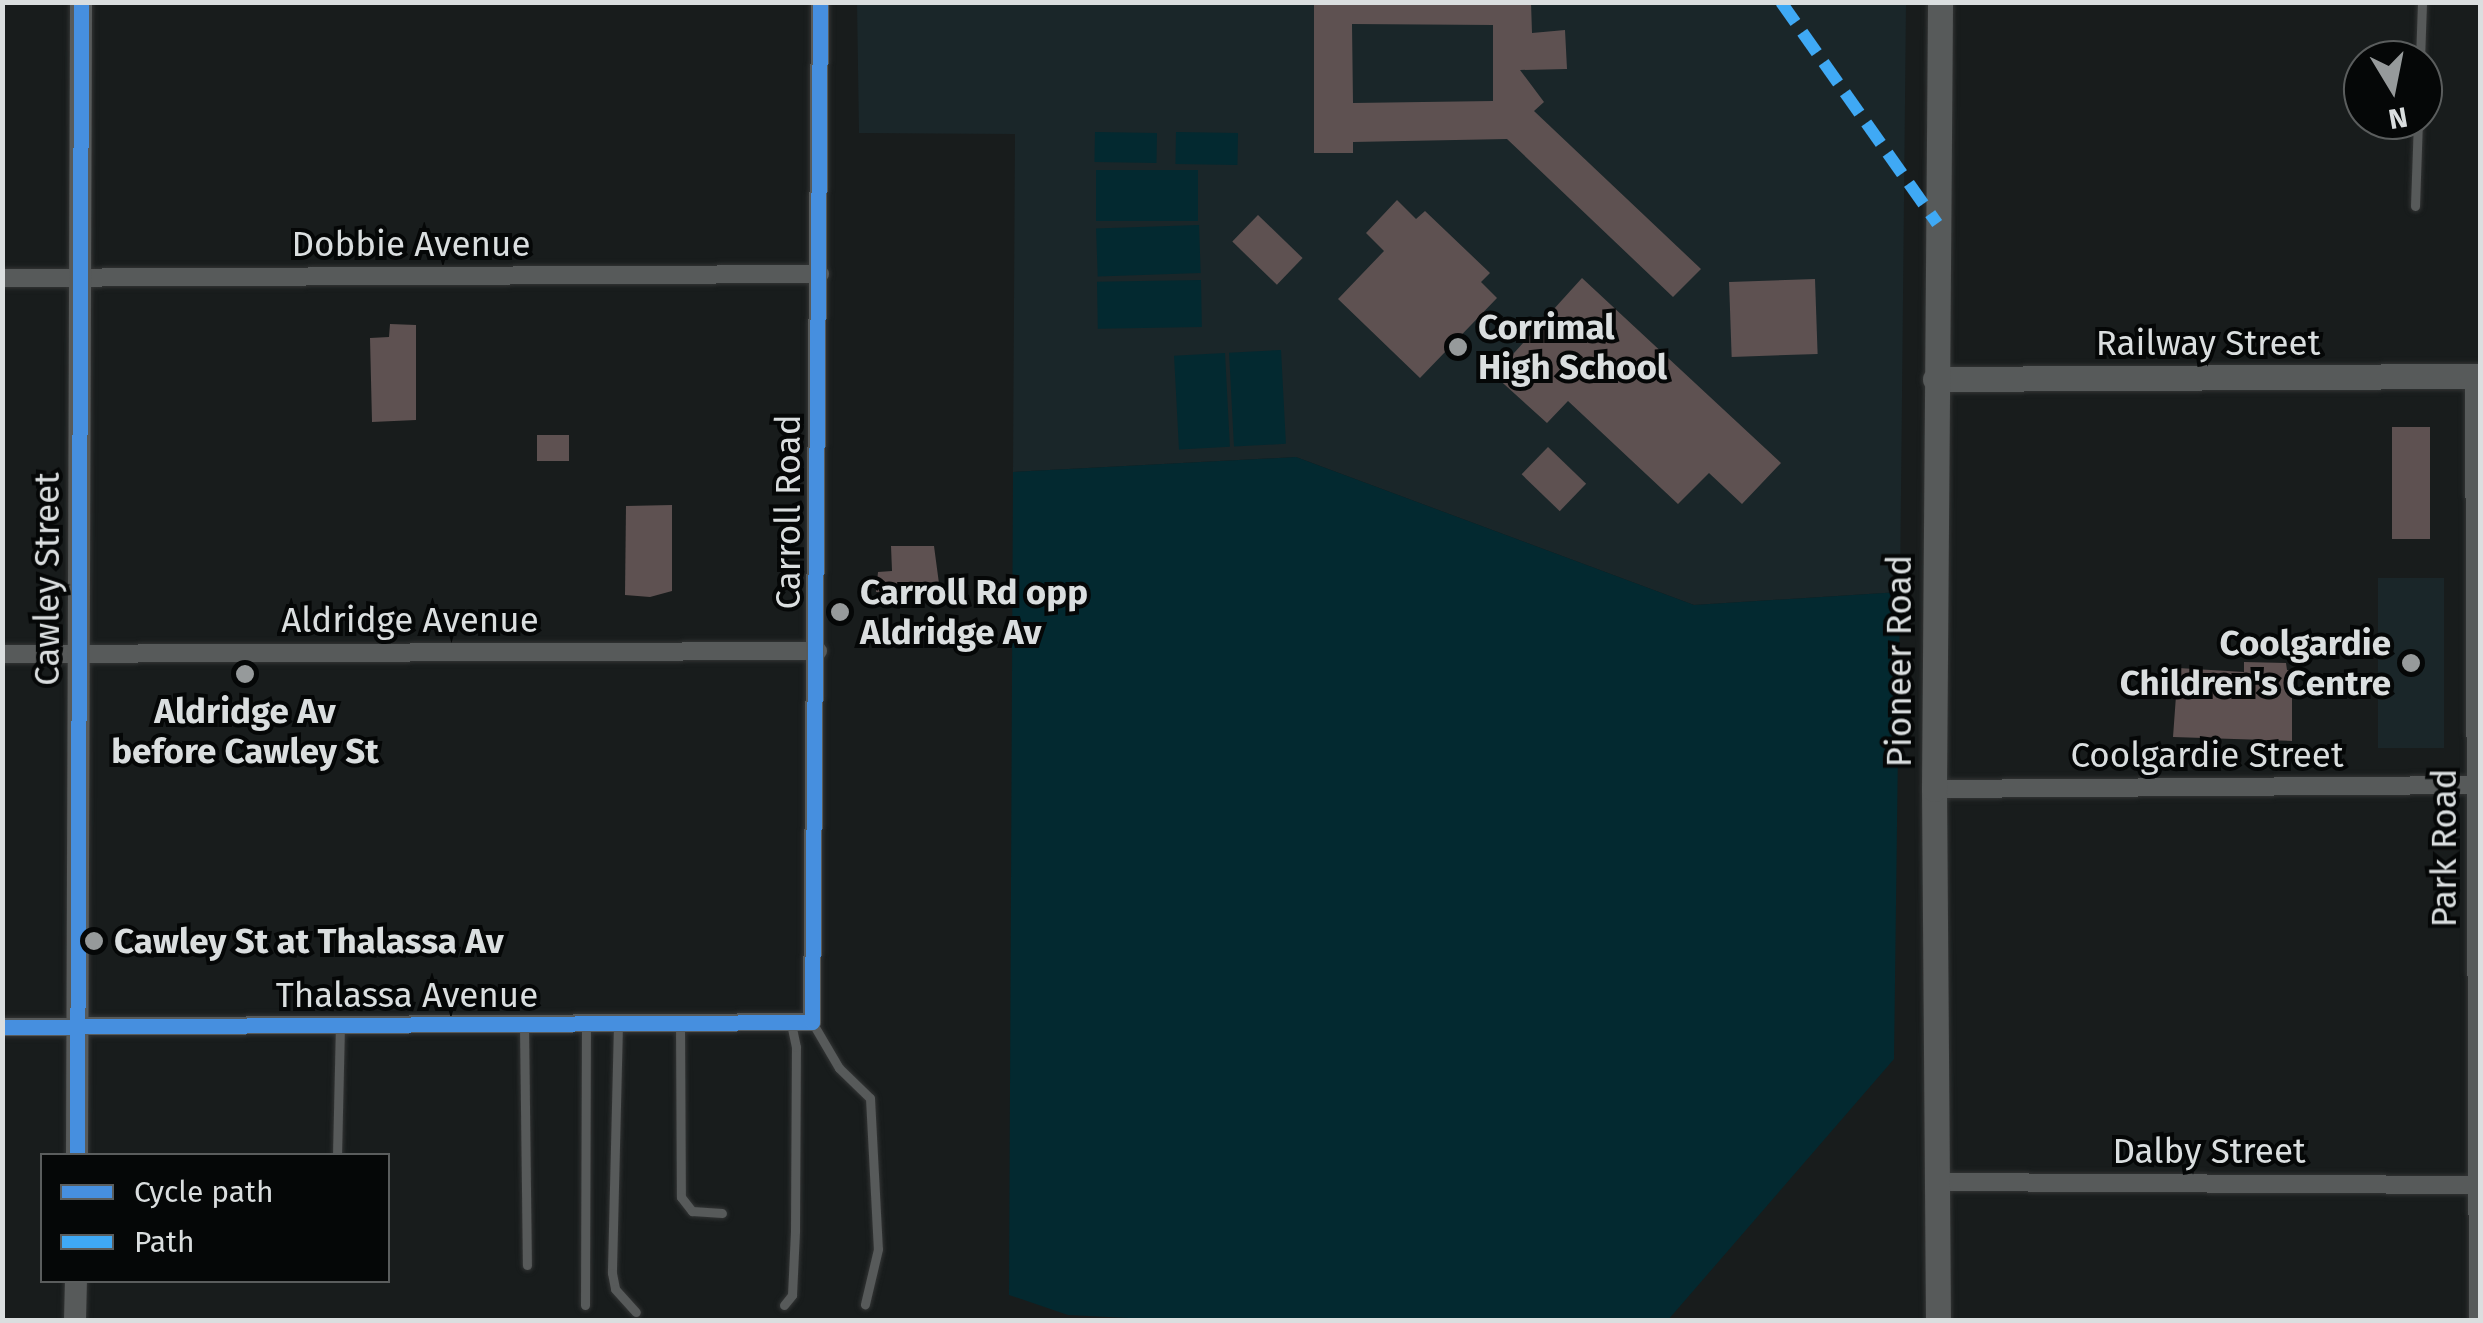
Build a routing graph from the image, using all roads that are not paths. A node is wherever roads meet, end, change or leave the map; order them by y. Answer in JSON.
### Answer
{"nodes":[{"id":1,"x":82,"y":2,"type":"edge"},
{"id":2,"x":820,"y":2,"type":"edge"},
{"id":3,"x":1940,"y":2,"type":"edge"},
{"id":4,"x":2422,"y":2,"type":"edge"},
{"id":5,"x":2421,"y":40,"type":"edge"},
{"id":6,"x":2417,"y":140,"type":"edge"},
{"id":7,"x":2415,"y":206,"type":"dead end"},
{"id":8,"x":820,"y":274,"type":"junction"},
{"id":9,"x":2,"y":278,"type":"edge"},
{"id":10,"x":78,"y":278,"type":"junction"},
{"id":11,"x":2477,"y":376,"type":"edge"},
{"id":12,"x":1935,"y":379,"type":"junction"},
{"id":13,"x":818,"y":652,"type":"junction"},
{"id":14,"x":2,"y":654,"type":"edge"},
{"id":15,"x":77,"y":654,"type":"junction"},
{"id":16,"x":2478,"y":785,"type":"edge"},
{"id":17,"x":1934,"y":789,"type":"junction"},
{"id":18,"x":812,"y":1022,"type":"junction"},
{"id":19,"x":791,"y":1023,"type":"junction"},
{"id":20,"x":524,"y":1024,"type":"junction"},
{"id":21,"x":586,"y":1024,"type":"junction"},
{"id":22,"x":618,"y":1024,"type":"junction"},
{"id":23,"x":680,"y":1024,"type":"junction"},
{"id":24,"x":340,"y":1026,"type":"junction"},
{"id":25,"x":2,"y":1027,"type":"edge"},
{"id":26,"x":78,"y":1027,"type":"junction"},
{"id":27,"x":76,"y":1153,"type":"edge"},
{"id":28,"x":338,"y":1153,"type":"edge"},
{"id":29,"x":1937,"y":1182,"type":"junction"},
{"id":30,"x":2479,"y":1186,"type":"edge"},
{"id":31,"x":722,"y":1213,"type":"dead end"},
{"id":32,"x":527,"y":1265,"type":"dead end"},
{"id":33,"x":76,"y":1283,"type":"edge"},
{"id":34,"x":865,"y":1304,"type":"dead end"},
{"id":35,"x":784,"y":1305,"type":"dead end"},
{"id":36,"x":585,"y":1306,"type":"dead end"},
{"id":37,"x":636,"y":1312,"type":"dead end"},
{"id":38,"x":76,"y":1320,"type":"edge"},
{"id":39,"x":1938,"y":1320,"type":"edge"},
{"id":40,"x":2478,"y":1320,"type":"edge"}],
"edges":[{"from":1,"to":10,"type":"street","name":"Cawley Street"},
{"from":2,"to":8,"type":"street","name":"Carroll Road"},
{"from":3,"to":12,"type":"main road","name":"Pioneer Road"},
{"from":4,"to":5,"type":"lane"},
{"from":6,"to":7,"type":"lane"},
{"from":8,"to":10,"type":"street","name":"Dobbie Avenue"},
{"from":8,"to":13,"type":"street","name":"Carroll Road"},
{"from":9,"to":10,"type":"street","name":"Dobbie Avenue"},
{"from":10,"to":15,"type":"street","name":"Cawley Street"},
{"from":11,"to":12,"type":"main road","name":"Railway Street"},
{"from":11,"to":16,"type":"street","name":"Park Road"},
{"from":12,"to":17,"type":"main road","name":"Pioneer Road"},
{"from":13,"to":15,"type":"street","name":"Aldridge Avenue"},
{"from":13,"to":18,"type":"street","name":"Carroll Road"},
{"from":14,"to":15,"type":"street","name":"Aldridge Avenue"},
{"from":15,"to":26,"type":"street","name":"Cawley Street"},
{"from":16,"to":17,"type":"street","name":"Coolgardie Street"},
{"from":16,"to":30,"type":"street","name":"Park Road"},
{"from":17,"to":29,"type":"main road","name":"Pioneer Road"},
{"from":18,"to":19,"type":"street","name":"Thalassa Avenue"},
{"from":18,"to":34,"type":"lane"},
{"from":19,"to":23,"type":"street","name":"Thalassa Avenue"},
{"from":19,"to":35,"type":"lane"},
{"from":20,"to":21,"type":"street","name":"Thalassa Avenue"},
{"from":20,"to":24,"type":"street","name":"Thalassa Avenue"},
{"from":20,"to":32,"type":"lane"},
{"from":21,"to":22,"type":"street","name":"Thalassa Avenue"},
{"from":21,"to":36,"type":"lane"},
{"from":22,"to":23,"type":"street","name":"Thalassa Avenue"},
{"from":22,"to":37,"type":"lane"},
{"from":23,"to":31,"type":"lane"},
{"from":24,"to":26,"type":"street","name":"Thalassa Avenue"},
{"from":24,"to":28,"type":"lane"},
{"from":25,"to":26,"type":"street","name":"Thalassa Avenue"},
{"from":26,"to":27,"type":"street","name":"Cawley Street"},
{"from":29,"to":30,"type":"street","name":"Dalby Street"},
{"from":29,"to":39,"type":"main road","name":"Pioneer Road"},
{"from":30,"to":40,"type":"street","name":"Park Road"},
{"from":33,"to":38,"type":"street"}]}
